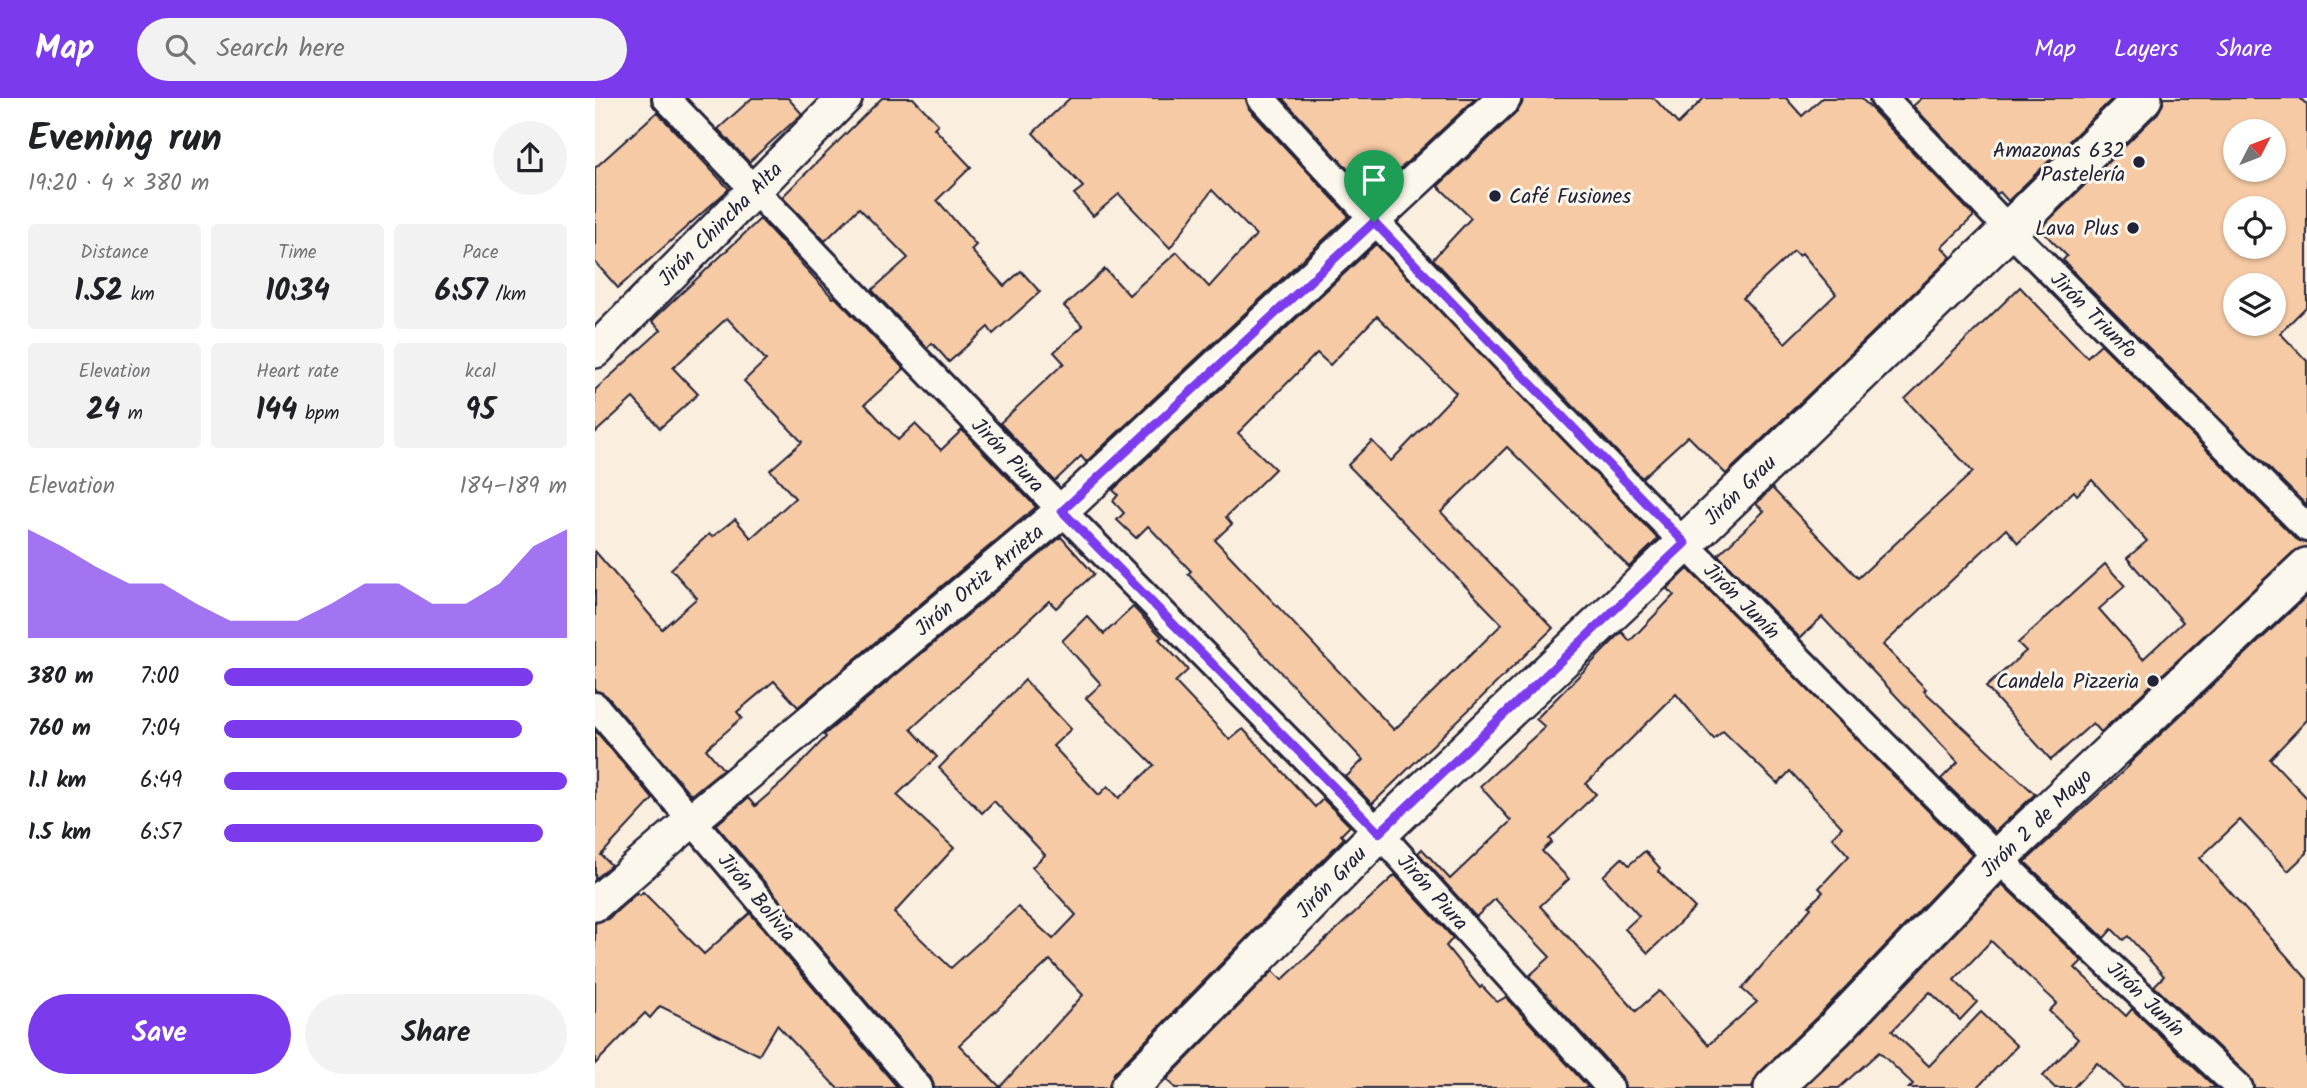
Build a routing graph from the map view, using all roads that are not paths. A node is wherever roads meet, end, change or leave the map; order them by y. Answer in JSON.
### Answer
{"nodes":[{"id":1,"x":666,"y":98,"type":"edge"},
{"id":2,"x":845,"y":98,"type":"edge"},
{"id":3,"x":1261,"y":98,"type":"edge"},
{"id":4,"x":1504,"y":98,"type":"edge"},
{"id":5,"x":1884,"y":98,"type":"edge"},
{"id":6,"x":2143,"y":98,"type":"edge"},
{"id":7,"x":754,"y":190,"type":"junction"},
{"id":8,"x":1374,"y":222,"type":"junction"},
{"id":9,"x":2010,"y":230,"type":"junction"},
{"id":10,"x":595,"y":351,"type":"edge"},
{"id":11,"x":1062,"y":511,"type":"junction"},
{"id":12,"x":2307,"y":528,"type":"edge"},
{"id":13,"x":1685,"y":543,"type":"junction"},
{"id":14,"x":2307,"y":567,"type":"edge"},
{"id":15,"x":595,"y":706,"type":"edge"},
{"id":16,"x":692,"y":820,"type":"junction"},
{"id":17,"x":1379,"y":833,"type":"junction"},
{"id":18,"x":1998,"y":858,"type":"junction"},
{"id":19,"x":595,"y":904,"type":"edge"},
{"id":20,"x":919,"y":1088,"type":"edge"},
{"id":21,"x":1129,"y":1088,"type":"edge"},
{"id":22,"x":1610,"y":1088,"type":"edge"},
{"id":23,"x":1773,"y":1088,"type":"edge"},
{"id":24,"x":2239,"y":1088,"type":"edge"}],
"edges":[{"from":1,"to":7,"type":"street","name":"Jirón Piura"},
{"from":2,"to":7,"type":"street","name":"Jirón Chincha Alta"},
{"from":3,"to":8,"type":"street","name":"Jirón Junín"},
{"from":4,"to":8,"type":"street","name":"Jirón Ortiz Arrieta"},
{"from":5,"to":9,"type":"street","name":"Jirón Triunfo"},
{"from":6,"to":9,"type":"main road","name":"Jirón Grau"},
{"from":7,"to":10,"type":"street","name":"Jirón Chincha Alta"},
{"from":7,"to":11,"type":"street","name":"Jirón Piura"},
{"from":8,"to":11,"type":"street","name":"Jirón Ortiz Arrieta"},
{"from":8,"to":13,"type":"street","name":"Jirón Junín"},
{"from":9,"to":12,"type":"street","name":"Jirón Triunfo"},
{"from":9,"to":13,"type":"main road","name":"Jirón Grau"},
{"from":11,"to":16,"type":"street","name":"Jirón Ortiz Arrieta"},
{"from":11,"to":17,"type":"street","name":"Jirón Piura"},
{"from":13,"to":17,"type":"main road","name":"Jirón Grau"},
{"from":13,"to":18,"type":"street","name":"Jirón Junín"},
{"from":14,"to":18,"type":"main road","name":"Jirón 2 de Mayo"},
{"from":15,"to":16,"type":"street","name":"Jirón Bolivia"},
{"from":16,"to":19,"type":"street","name":"Jirón Ortiz Arrieta"},
{"from":16,"to":20,"type":"street","name":"Jirón Bolivia"},
{"from":17,"to":21,"type":"main road","name":"Jirón Grau"},
{"from":17,"to":22,"type":"street","name":"Jirón Piura"},
{"from":18,"to":23,"type":"main road","name":"Jirón 2 de Mayo"},
{"from":18,"to":24,"type":"street","name":"Jirón Junín"}]}
